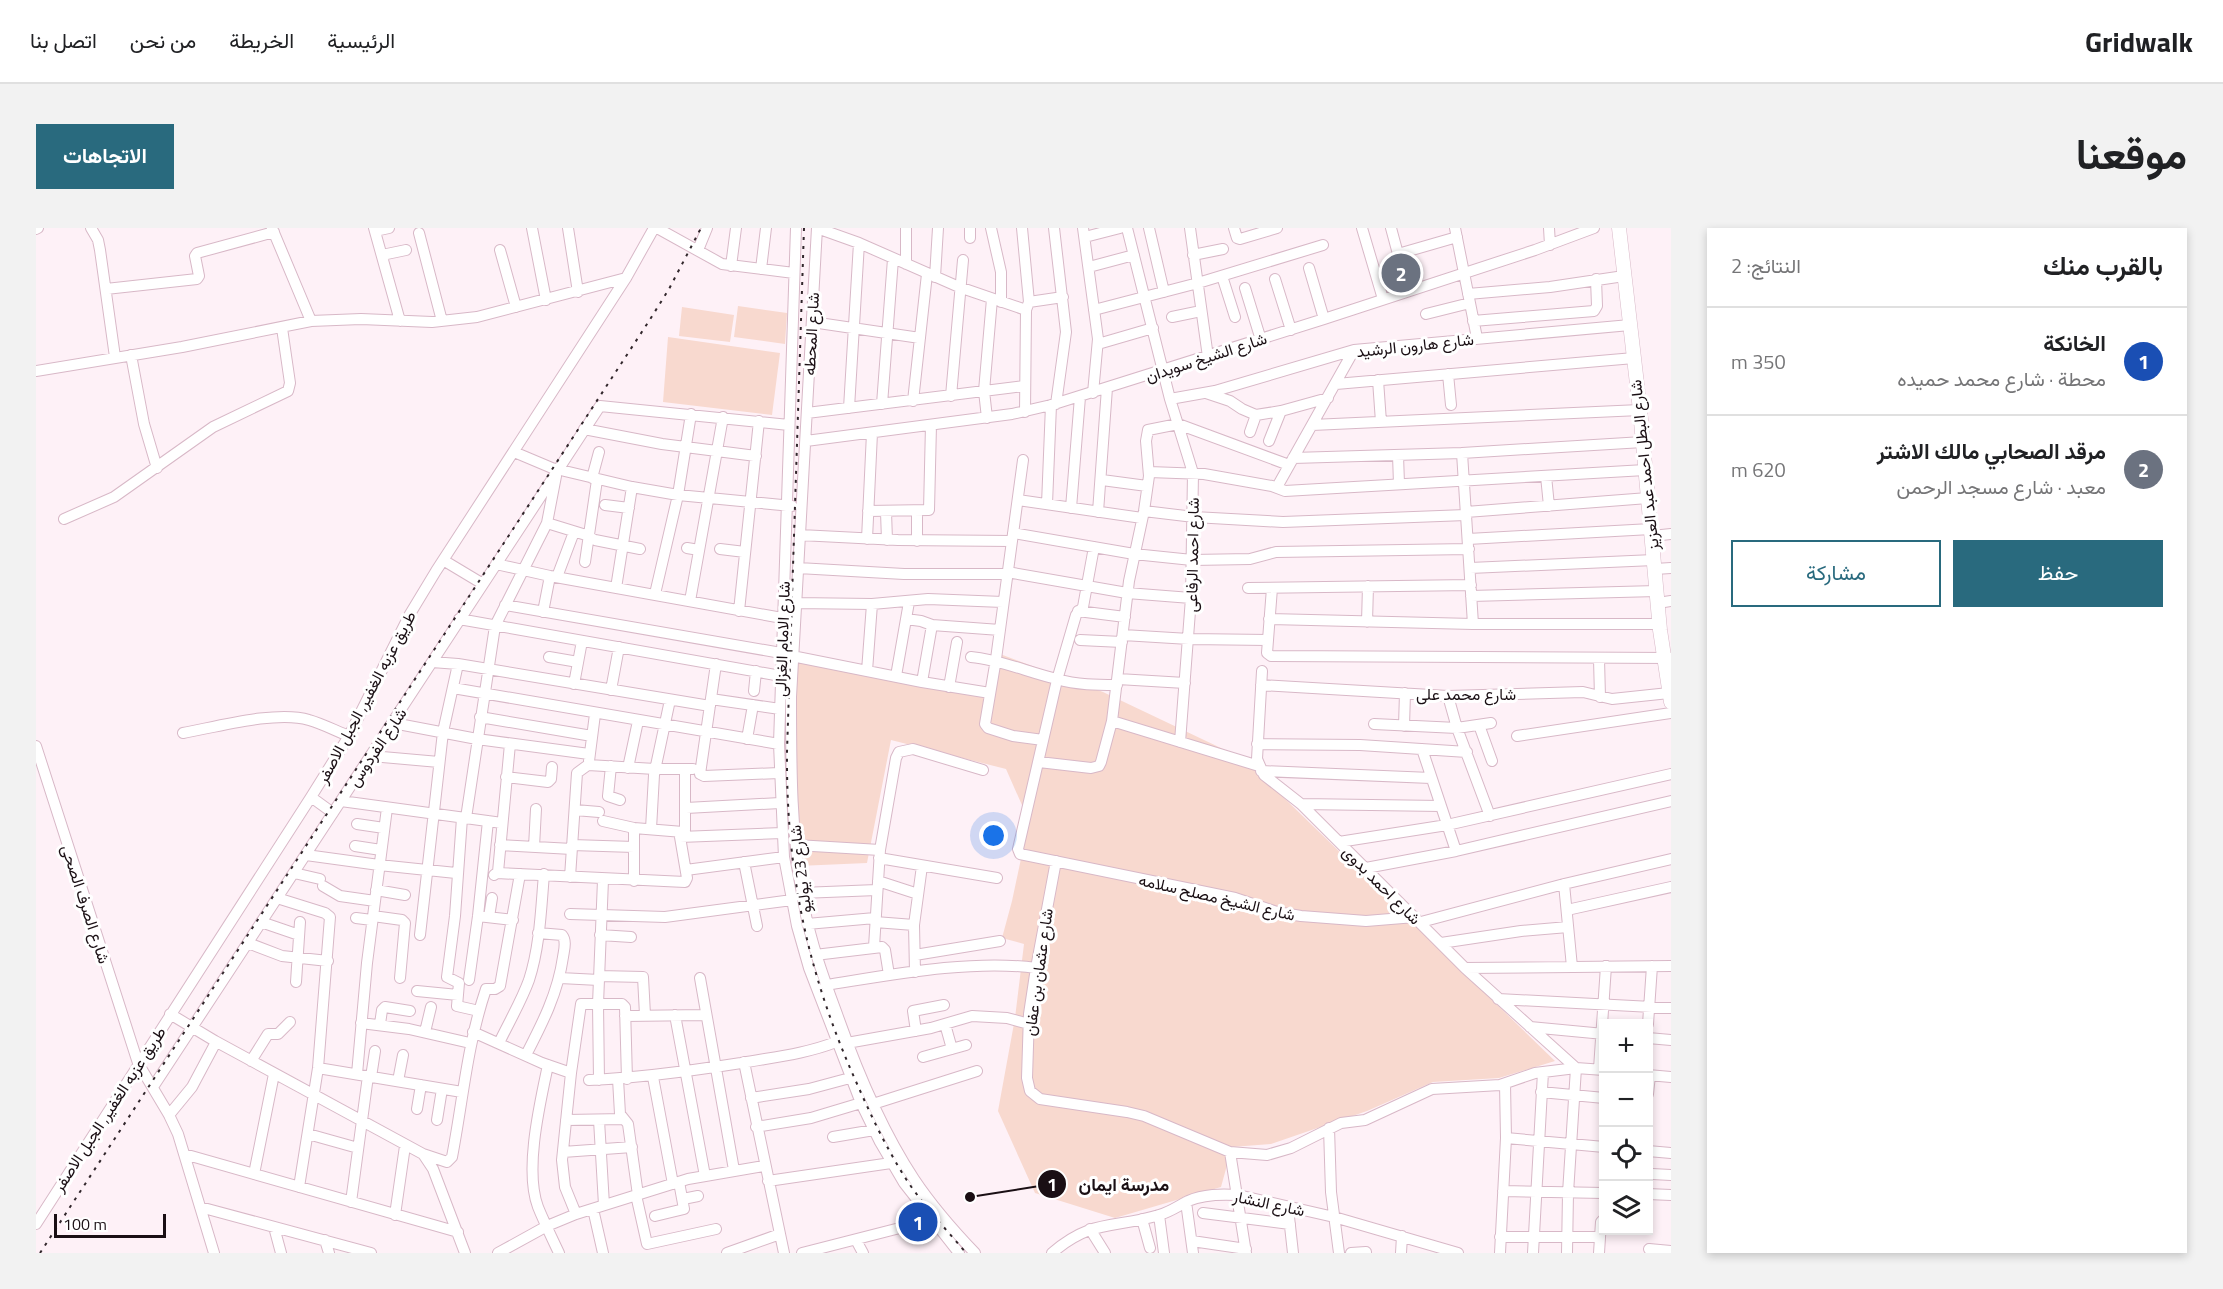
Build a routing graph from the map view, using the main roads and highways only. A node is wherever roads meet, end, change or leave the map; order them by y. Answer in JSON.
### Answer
{"nodes":[{"id":1,"x":1619,"y":228,"type":"edge"},
{"id":2,"x":1662,"y":598,"type":"edge"},
{"id":3,"x":1664,"y":628,"type":"edge"},
{"id":4,"x":1668,"y":659,"type":"edge"},
{"id":5,"x":1670,"y":697,"type":"edge"}],
"edges":[{"from":1,"to":2,"type":"main road","name":"شارع البطل احمد عبد العزيز"},
{"from":2,"to":3,"type":"main road","name":"شارع البطل احمد عبد العزيز"},
{"from":3,"to":4,"type":"main road","name":"شارع البطل احمد عبد العزيز"},
{"from":4,"to":5,"type":"main road","name":"شارع البطل احمد عبد العزيز"}]}
